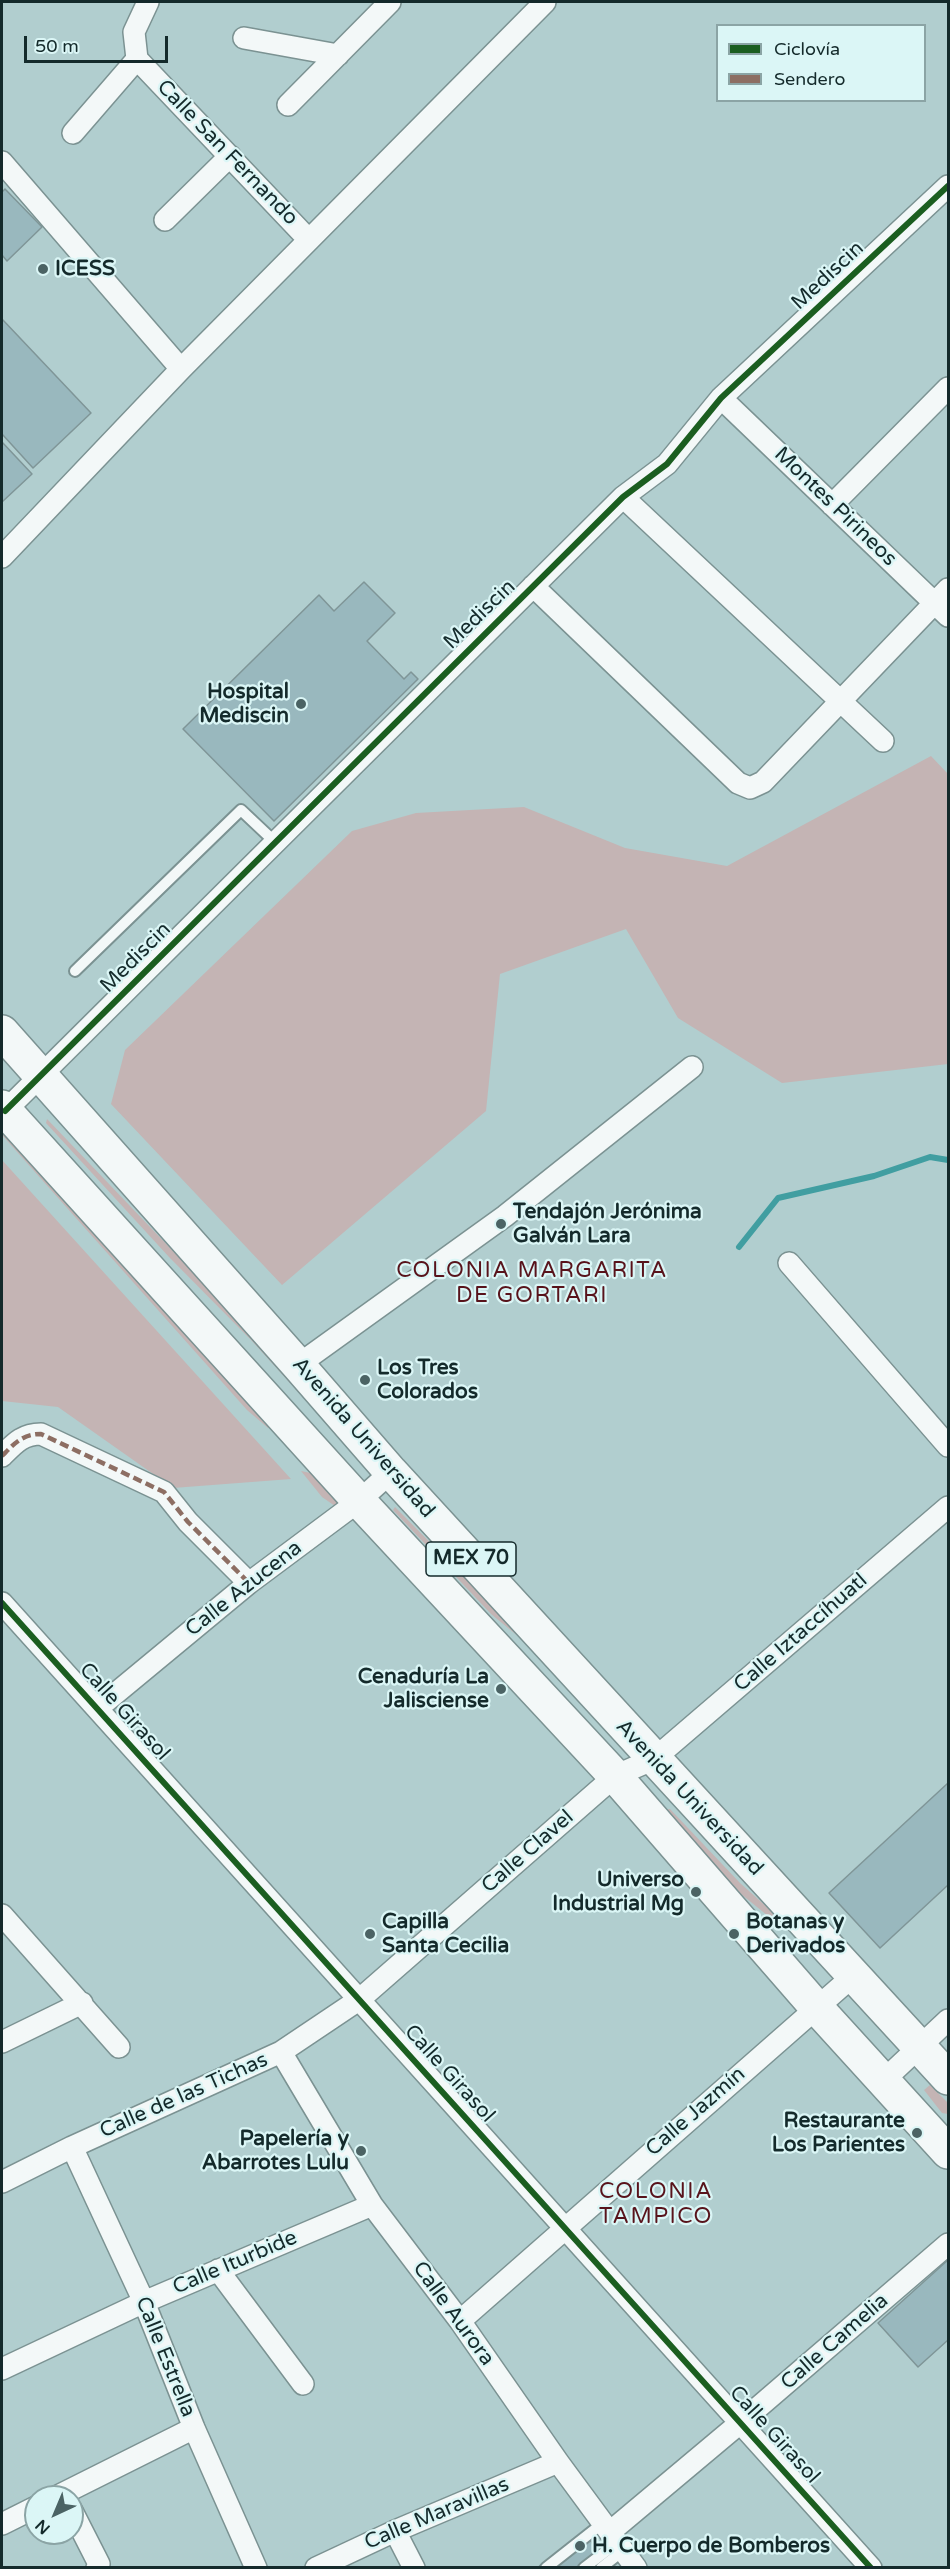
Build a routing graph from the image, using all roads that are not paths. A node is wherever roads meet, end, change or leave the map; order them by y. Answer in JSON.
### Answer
{"nodes":[{"id":1,"x":148,"y":2,"type":"edge"},
{"id":2,"x":390,"y":2,"type":"edge"},
{"id":3,"x":545,"y":2,"type":"edge"},
{"id":4,"x":244,"y":38,"type":"dead end"},
{"id":5,"x":338,"y":55,"type":"junction"},
{"id":6,"x":137,"y":59,"type":"junction"},
{"id":7,"x":288,"y":105,"type":"dead end"},
{"id":8,"x":73,"y":133,"type":"dead end"},
{"id":9,"x":230,"y":156,"type":"junction"},
{"id":10,"x":2,"y":162,"type":"edge"},
{"id":11,"x":948,"y":186,"type":"edge"},
{"id":12,"x":165,"y":220,"type":"dead end"},
{"id":13,"x":309,"y":240,"type":"junction"},
{"id":14,"x":181,"y":369,"type":"junction"},
{"id":15,"x":948,"y":387,"type":"edge"},
{"id":16,"x":722,"y":399,"type":"junction"},
{"id":17,"x":623,"y":497,"type":"junction"},
{"id":18,"x":832,"y":505,"type":"junction"},
{"id":19,"x":2,"y":557,"type":"edge"},
{"id":20,"x":533,"y":586,"type":"junction"},
{"id":21,"x":944,"y":603,"type":"edge"},
{"id":22,"x":840,"y":701,"type":"junction"},
{"id":23,"x":883,"y":741,"type":"dead end"},
{"id":24,"x":276,"y":843,"type":"junction"},
{"id":25,"x":75,"y":971,"type":"dead end"},
{"id":26,"x":2,"y":1032,"type":"edge"},
{"id":27,"x":692,"y":1067,"type":"dead end"},
{"id":28,"x":42,"y":1076,"type":"junction"},
{"id":29,"x":3,"y":1109,"type":"edge"},
{"id":30,"x":789,"y":1263,"type":"dead end"},
{"id":31,"x":298,"y":1365,"type":"junction"},
{"id":32,"x":948,"y":1446,"type":"edge"},
{"id":33,"x":2,"y":1456,"type":"edge"},
{"id":34,"x":391,"y":1472,"type":"junction"},
{"id":35,"x":359,"y":1501,"type":"junction"},
{"id":36,"x":945,"y":1516,"type":"edge"},
{"id":37,"x":249,"y":1583,"type":"junction"},
{"id":38,"x":2,"y":1603,"type":"edge"},
{"id":39,"x":98,"y":1708,"type":"junction"},
{"id":40,"x":654,"y":1759,"type":"junction"},
{"id":41,"x":615,"y":1776,"type":"junction"},
{"id":42,"x":2,"y":1915,"type":"edge"},
{"id":43,"x":853,"y":1976,"type":"junction"},
{"id":44,"x":360,"y":1999,"type":"junction"},
{"id":45,"x":82,"y":2003,"type":"junction"},
{"id":46,"x":816,"y":2007,"type":"junction"},
{"id":47,"x":948,"y":2020,"type":"edge"},
{"id":48,"x":2,"y":2042,"type":"edge"},
{"id":49,"x":119,"y":2047,"type":"dead end"},
{"id":50,"x":919,"y":2047,"type":"junction"},
{"id":51,"x":281,"y":2052,"type":"junction"},
{"id":52,"x":948,"y":2078,"type":"edge"},
{"id":53,"x":883,"y":2081,"type":"junction"},
{"id":54,"x":941,"y":2139,"type":"edge"},
{"id":55,"x":72,"y":2147,"type":"junction"},
{"id":56,"x":2,"y":2182,"type":"edge"},
{"id":57,"x":372,"y":2205,"type":"junction"},
{"id":58,"x":565,"y":2226,"type":"junction"},
{"id":59,"x":948,"y":2244,"type":"edge"},
{"id":60,"x":218,"y":2270,"type":"junction"},
{"id":61,"x":144,"y":2302,"type":"junction"},
{"id":62,"x":460,"y":2321,"type":"junction"},
{"id":63,"x":2,"y":2369,"type":"edge"},
{"id":64,"x":303,"y":2384,"type":"dead end"},
{"id":65,"x":740,"y":2423,"type":"junction"},
{"id":66,"x":194,"y":2428,"type":"junction"},
{"id":67,"x":558,"y":2462,"type":"junction"},
{"id":68,"x":84,"y":2489,"type":"edge"},
{"id":69,"x":24,"y":2513,"type":"edge"},
{"id":70,"x":2,"y":2524,"type":"edge"},
{"id":71,"x":394,"y":2531,"type":"junction"},
{"id":72,"x":84,"y":2537,"type":"edge"},
{"id":73,"x":614,"y":2537,"type":"junction"},
{"id":74,"x":98,"y":2568,"type":"edge"},
{"id":75,"x":256,"y":2568,"type":"edge"},
{"id":76,"x":316,"y":2568,"type":"edge"},
{"id":77,"x":414,"y":2568,"type":"edge"},
{"id":78,"x":546,"y":2568,"type":"edge"},
{"id":79,"x":584,"y":2568,"type":"edge"},
{"id":80,"x":601,"y":2568,"type":"edge"},
{"id":81,"x":636,"y":2568,"type":"edge"},
{"id":82,"x":871,"y":2568,"type":"edge"}],
"edges":[{"from":1,"to":6,"type":"street"},
{"from":2,"to":5,"type":"street"},
{"from":3,"to":13,"type":"street"},
{"from":4,"to":5,"type":"street"},
{"from":5,"to":7,"type":"street"},
{"from":6,"to":8,"type":"street"},
{"from":6,"to":9,"type":"street","name":"Calle San Fernando"},
{"from":9,"to":12,"type":"street"},
{"from":9,"to":13,"type":"street","name":"Calle San Fernando"},
{"from":10,"to":14,"type":"street"},
{"from":11,"to":16,"type":"street","name":"Mediscin"},
{"from":13,"to":14,"type":"street"},
{"from":14,"to":19,"type":"street"},
{"from":15,"to":18,"type":"street"},
{"from":16,"to":17,"type":"street","name":"Mediscin"},
{"from":16,"to":18,"type":"street","name":"Montes Pirineos"},
{"from":17,"to":20,"type":"street","name":"Mediscin"},
{"from":17,"to":22,"type":"street"},
{"from":18,"to":21,"type":"street","name":"Montes Pirineos"},
{"from":20,"to":22,"type":"street"},
{"from":20,"to":24,"type":"street","name":"Mediscin"},
{"from":21,"to":22,"type":"street"},
{"from":22,"to":23,"type":"street"},
{"from":24,"to":25,"type":"lane"},
{"from":24,"to":28,"type":"street","name":"Mediscin"},
{"from":26,"to":28,"type":"main road","name":"Avenida Universidad","number":"MEX 70"},
{"from":27,"to":31,"type":"street"},
{"from":28,"to":29,"type":"street","name":"Mediscin"},
{"from":28,"to":31,"type":"main road","name":"Avenida Universidad","number":"MEX 70"},
{"from":29,"to":35,"type":"main road","name":"Avenida Universidad","number":"MEX 70"},
{"from":30,"to":32,"type":"street"},
{"from":31,"to":34,"type":"main road","name":"Avenida Universidad","number":"MEX 70"},
{"from":33,"to":37,"type":"street"},
{"from":34,"to":35,"type":"street","name":"Calle Azucena"},
{"from":34,"to":40,"type":"main road","name":"Avenida Universidad","number":"MEX 70"},
{"from":35,"to":37,"type":"street","name":"Calle Azucena"},
{"from":35,"to":41,"type":"main road","name":"Avenida Universidad","number":"MEX 70"},
{"from":36,"to":40,"type":"street","name":"Calle Iztaccíhuatl"},
{"from":37,"to":39,"type":"street","name":"Calle Azucena"},
{"from":38,"to":39,"type":"street","name":"Calle Girasol"},
{"from":39,"to":44,"type":"street","name":"Calle Girasol"},
{"from":40,"to":41,"type":"street","name":"Calle Iztaccíhuatl"},
{"from":40,"to":43,"type":"main road","name":"Avenida Universidad","number":"MEX 70"},
{"from":41,"to":44,"type":"street","name":"Calle Clavel"},
{"from":41,"to":46,"type":"main road","name":"Avenida Universidad","number":"MEX 70"},
{"from":42,"to":45,"type":"street"},
{"from":43,"to":46,"type":"street","name":"Calle Jazmín"},
{"from":43,"to":50,"type":"main road","name":"Avenida Universidad","number":"MEX 70"},
{"from":44,"to":51,"type":"street","name":"Calle de las Tichas"},
{"from":44,"to":58,"type":"street","name":"Calle Girasol"},
{"from":45,"to":48,"type":"street"},
{"from":45,"to":49,"type":"street"},
{"from":46,"to":53,"type":"main road","name":"Avenida Universidad","number":"MEX 70"},
{"from":46,"to":58,"type":"street","name":"Calle Jazmín"},
{"from":47,"to":50,"type":"street"},
{"from":50,"to":52,"type":"main road","name":"Avenida Universidad","number":"MEX 70"},
{"from":50,"to":53,"type":"street"},
{"from":51,"to":55,"type":"street","name":"Calle de las Tichas"},
{"from":51,"to":57,"type":"street","name":"Calle Aurora"},
{"from":53,"to":54,"type":"main road","name":"Avenida Universidad","number":"MEX 70"},
{"from":55,"to":56,"type":"street","name":"Calle de las Tichas"},
{"from":55,"to":61,"type":"street","name":"Calle Estrella"},
{"from":57,"to":60,"type":"street","name":"Calle Iturbide"},
{"from":57,"to":62,"type":"street","name":"Calle Aurora"},
{"from":58,"to":62,"type":"street","name":"Calle Jazmín"},
{"from":58,"to":65,"type":"street","name":"Calle Girasol"},
{"from":59,"to":65,"type":"street","name":"Calle Camelia"},
{"from":60,"to":61,"type":"street","name":"Calle Iturbide"},
{"from":60,"to":64,"type":"street"},
{"from":61,"to":63,"type":"street","name":"Calle Iturbide"},
{"from":61,"to":66,"type":"street","name":"Calle Estrella"},
{"from":62,"to":67,"type":"street","name":"Calle Aurora"},
{"from":65,"to":73,"type":"street","name":"Calle Camelia"},
{"from":65,"to":82,"type":"street","name":"Calle Girasol"},
{"from":66,"to":68,"type":"street"},
{"from":66,"to":75,"type":"street","name":"Calle Estrella"},
{"from":67,"to":71,"type":"street","name":"Calle Maravillas"},
{"from":67,"to":73,"type":"street","name":"Calle Aurora"},
{"from":69,"to":70,"type":"street"},
{"from":71,"to":76,"type":"street","name":"Calle Maravillas"},
{"from":71,"to":77,"type":"street"},
{"from":72,"to":74,"type":"street"},
{"from":73,"to":78,"type":"lane"},
{"from":73,"to":79,"type":"lane"},
{"from":73,"to":80,"type":"lane"},
{"from":73,"to":81,"type":"street","name":"Calle Aurora"}]}
